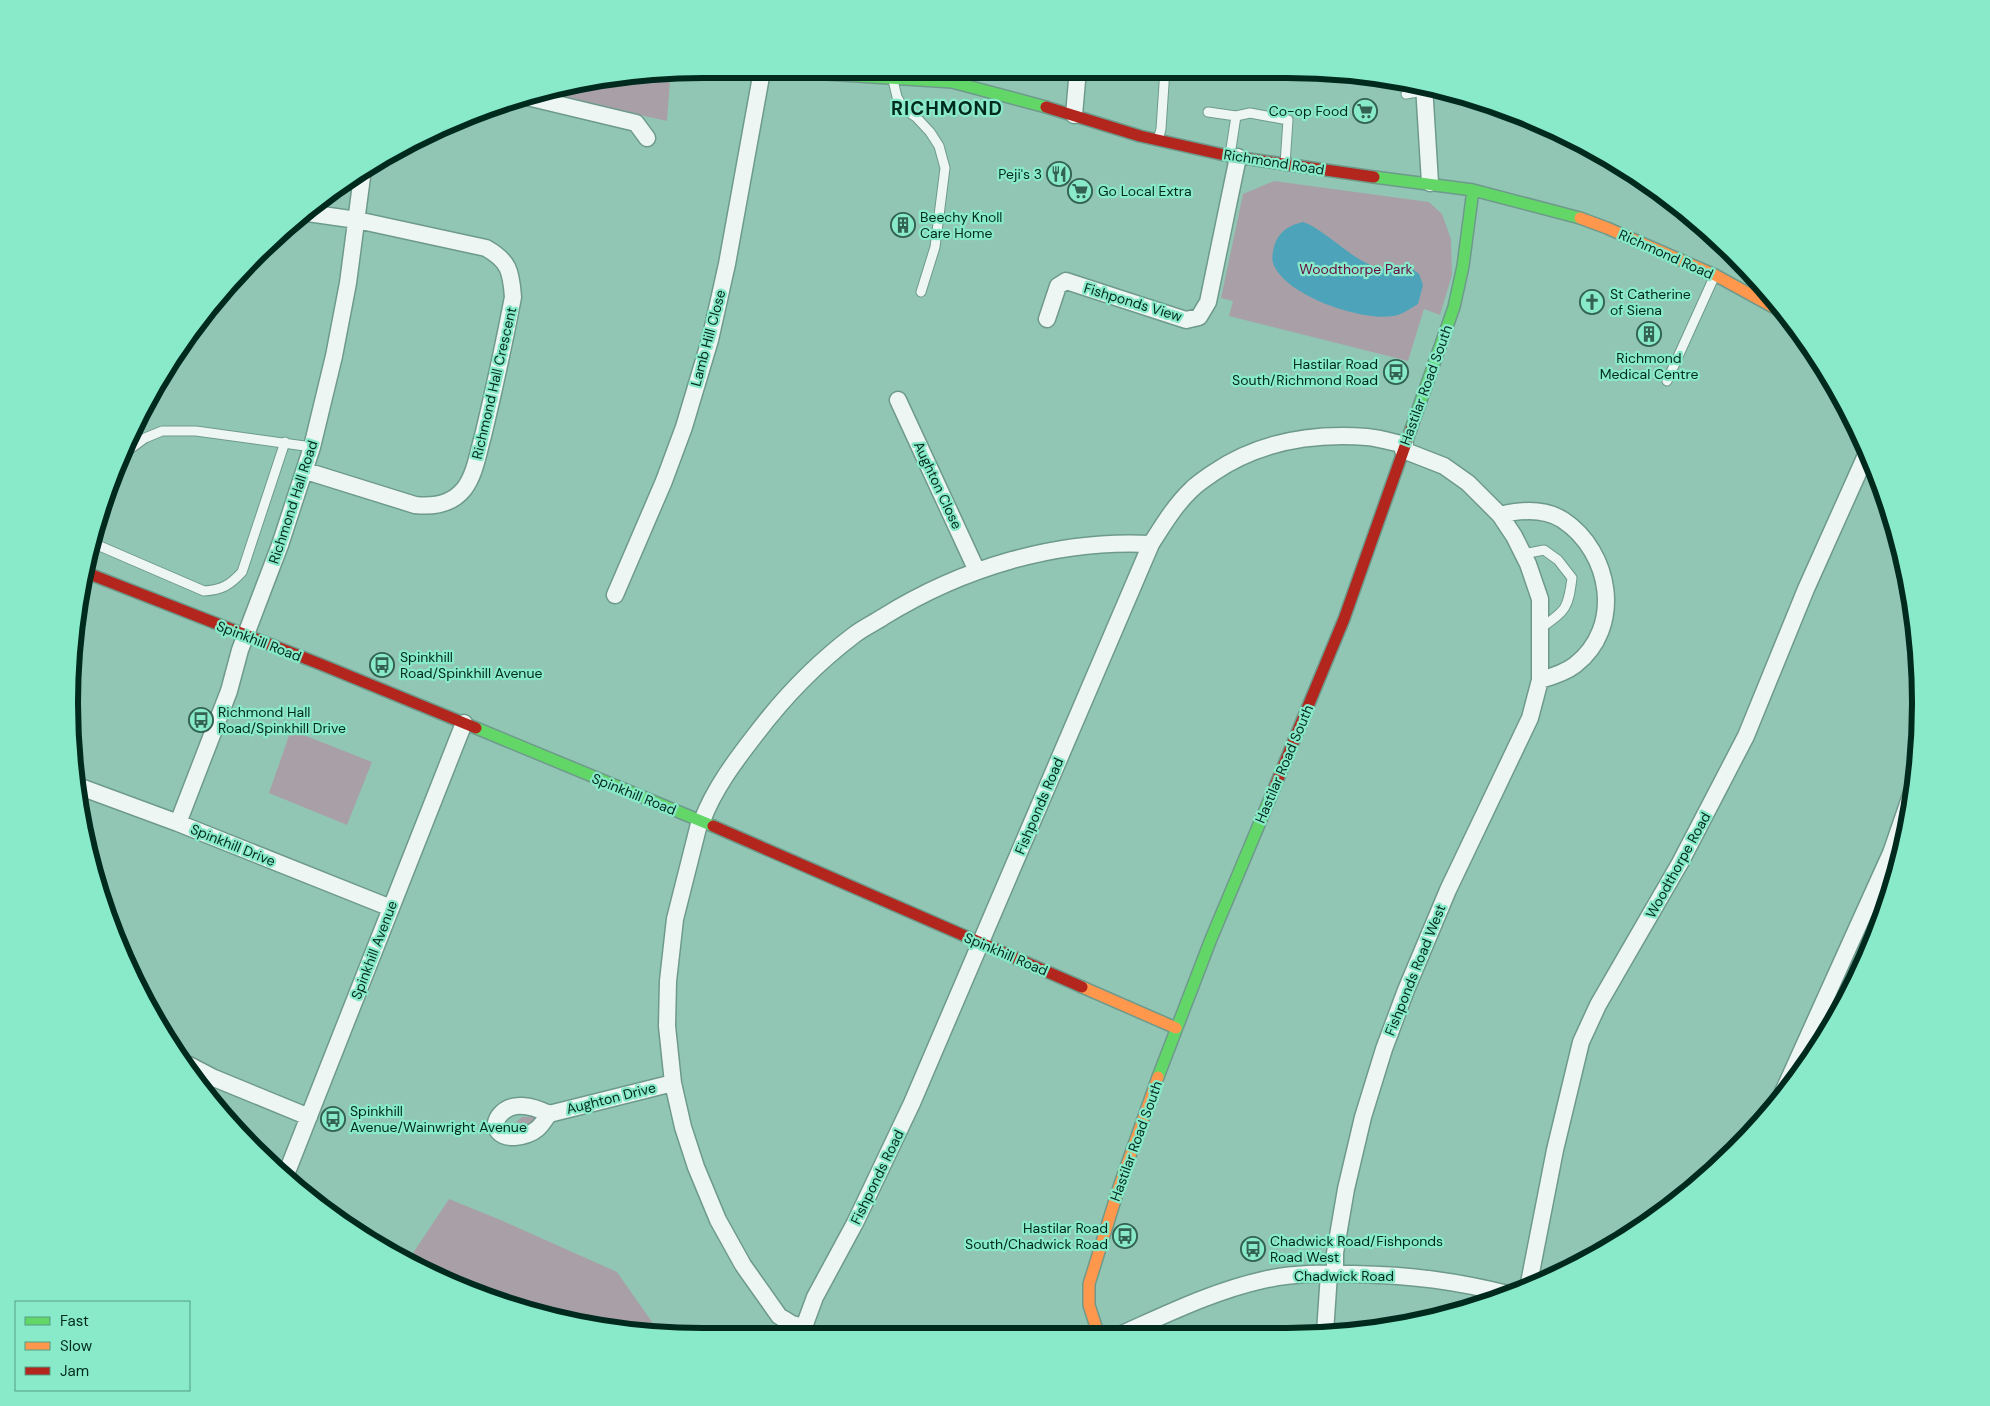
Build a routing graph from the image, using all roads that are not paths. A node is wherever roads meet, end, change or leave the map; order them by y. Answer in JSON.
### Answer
{"nodes":[{"id":1,"x":754,"y":78,"type":"edge"},
{"id":2,"x":893,"y":78,"type":"edge"},
{"id":3,"x":933,"y":78,"type":"edge"},
{"id":4,"x":1077,"y":78,"type":"edge"},
{"id":5,"x":1164,"y":78,"type":"edge"},
{"id":6,"x":1414,"y":91,"type":"edge"},
{"id":7,"x":1424,"y":93,"type":"edge"},
{"id":8,"x":1406,"y":94,"type":"dead end"},
{"id":9,"x":539,"y":100,"type":"edge"},
{"id":10,"x":1208,"y":112,"type":"dead end"},
{"id":11,"x":1074,"y":115,"type":"junction"},
{"id":12,"x":1236,"y":116,"type":"junction"},
{"id":13,"x":647,"y":138,"type":"dead end"},
{"id":14,"x":1158,"y":140,"type":"junction"},
{"id":15,"x":1234,"y":156,"type":"junction"},
{"id":16,"x":1284,"y":166,"type":"junction"},
{"id":17,"x":362,"y":179,"type":"edge"},
{"id":18,"x":1430,"y":183,"type":"junction"},
{"id":19,"x":1473,"y":190,"type":"junction"},
{"id":20,"x":314,"y":214,"type":"edge"},
{"id":21,"x":357,"y":220,"type":"junction"},
{"id":22,"x":1715,"y":275,"type":"junction"},
{"id":23,"x":921,"y":292,"type":"dead end"},
{"id":24,"x":1768,"y":304,"type":"edge"},
{"id":25,"x":1046,"y":319,"type":"dead end"},
{"id":26,"x":1667,"y":381,"type":"dead end"},
{"id":27,"x":898,"y":400,"type":"dead end"},
{"id":28,"x":285,"y":442,"type":"junction"},
{"id":29,"x":133,"y":447,"type":"edge"},
{"id":30,"x":312,"y":447,"type":"junction"},
{"id":31,"x":1404,"y":447,"type":"junction"},
{"id":32,"x":1864,"y":461,"type":"edge"},
{"id":33,"x":306,"y":471,"type":"junction"},
{"id":34,"x":1500,"y":516,"type":"junction"},
{"id":35,"x":1151,"y":544,"type":"junction"},
{"id":36,"x":98,"y":545,"type":"edge"},
{"id":37,"x":1523,"y":554,"type":"junction"},
{"id":38,"x":977,"y":571,"type":"junction"},
{"id":39,"x":91,"y":575,"type":"edge"},
{"id":40,"x":615,"y":595,"type":"dead end"},
{"id":41,"x":1541,"y":628,"type":"junction"},
{"id":42,"x":245,"y":636,"type":"junction"},
{"id":43,"x":1540,"y":680,"type":"junction"},
{"id":44,"x":464,"y":723,"type":"junction"},
{"id":45,"x":84,"y":788,"type":"edge"},
{"id":46,"x":701,"y":821,"type":"junction"},
{"id":47,"x":178,"y":823,"type":"junction"},
{"id":48,"x":1890,"y":869,"type":"edge"},
{"id":49,"x":390,"y":908,"type":"junction"},
{"id":50,"x":980,"y":944,"type":"junction"},
{"id":51,"x":1176,"y":1028,"type":"junction"},
{"id":52,"x":196,"y":1068,"type":"edge"},
{"id":53,"x":1795,"y":1068,"type":"edge"},
{"id":54,"x":673,"y":1083,"type":"junction"},
{"id":55,"x":549,"y":1114,"type":"dead end"},
{"id":56,"x":309,"y":1117,"type":"junction"},
{"id":57,"x":288,"y":1170,"type":"edge"},
{"id":58,"x":1332,"y":1274,"type":"junction"},
{"id":59,"x":1530,"y":1279,"type":"edge"},
{"id":60,"x":1498,"y":1291,"type":"edge"},
{"id":61,"x":1325,"y":1327,"type":"edge"},
{"id":62,"x":798,"y":1328,"type":"edge"},
{"id":63,"x":803,"y":1328,"type":"edge"},
{"id":64,"x":1096,"y":1328,"type":"edge"},
{"id":65,"x":1136,"y":1328,"type":"edge"}],
"edges":[{"from":1,"to":40,"type":"street","name":"Lamb Hill Close"},
{"from":2,"to":23,"type":"lane"},
{"from":3,"to":11,"type":"street","name":"Richmond Road"},
{"from":4,"to":11,"type":"street"},
{"from":5,"to":14,"type":"lane"},
{"from":6,"to":8,"type":"lane"},
{"from":7,"to":18,"type":"street"},
{"from":9,"to":13,"type":"street"},
{"from":10,"to":12,"type":"lane"},
{"from":11,"to":14,"type":"street","name":"Richmond Road"},
{"from":12,"to":15,"type":"lane"},
{"from":12,"to":16,"type":"lane"},
{"from":14,"to":15,"type":"street","name":"Richmond Road"},
{"from":15,"to":16,"type":"street","name":"Richmond Road"},
{"from":15,"to":25,"type":"street","name":"Fishponds View"},
{"from":16,"to":18,"type":"street","name":"Richmond Road"},
{"from":17,"to":21,"type":"street","name":"Richmond Hall Road"},
{"from":18,"to":19,"type":"street","name":"Richmond Road"},
{"from":19,"to":22,"type":"street","name":"Richmond Road"},
{"from":19,"to":31,"type":"street","name":"Hastilar Road South"},
{"from":20,"to":21,"type":"street","name":"Richmond Hall Crescent"},
{"from":21,"to":30,"type":"street","name":"Richmond Hall Road"},
{"from":21,"to":33,"type":"street","name":"Richmond Hall Crescent"},
{"from":22,"to":24,"type":"street","name":"Richmond Road"},
{"from":22,"to":26,"type":"lane"},
{"from":27,"to":38,"type":"street","name":"Aughton Close"},
{"from":28,"to":29,"type":"lane"},
{"from":28,"to":30,"type":"lane"},
{"from":28,"to":36,"type":"lane"},
{"from":30,"to":33,"type":"street","name":"Richmond Hall Road"},
{"from":31,"to":34,"type":"street","name":"Fishponds Road West"},
{"from":31,"to":35,"type":"street","name":"Fishponds Road"},
{"from":31,"to":51,"type":"street","name":"Hastilar Road South"},
{"from":32,"to":59,"type":"street","name":"Woodthorpe Road"},
{"from":33,"to":42,"type":"street","name":"Richmond Hall Road"},
{"from":34,"to":37,"type":"street","name":"Fishponds Road West"},
{"from":34,"to":43,"type":"street"},
{"from":35,"to":38,"type":"street"},
{"from":35,"to":50,"type":"street","name":"Fishponds Road"},
{"from":37,"to":41,"type":"street","name":"Fishponds Road West"},
{"from":37,"to":41,"type":"lane"},
{"from":38,"to":46,"type":"street"},
{"from":39,"to":42,"type":"street","name":"Spinkhill Road"},
{"from":41,"to":43,"type":"street","name":"Fishponds Road West"},
{"from":42,"to":44,"type":"street","name":"Spinkhill Road"},
{"from":42,"to":47,"type":"street","name":"Richmond Hall Road"},
{"from":43,"to":58,"type":"street","name":"Fishponds Road West"},
{"from":44,"to":46,"type":"street","name":"Spinkhill Road"},
{"from":44,"to":49,"type":"street","name":"Spinkhill Avenue"},
{"from":45,"to":47,"type":"street","name":"Spinkhill Drive"},
{"from":46,"to":50,"type":"street","name":"Spinkhill Road"},
{"from":46,"to":54,"type":"street"},
{"from":47,"to":49,"type":"street","name":"Spinkhill Drive"},
{"from":48,"to":53,"type":"street"},
{"from":49,"to":56,"type":"street","name":"Spinkhill Avenue"},
{"from":50,"to":51,"type":"street","name":"Spinkhill Road"},
{"from":50,"to":63,"type":"street","name":"Fishponds Road"},
{"from":51,"to":64,"type":"street","name":"Hastilar Road South"},
{"from":52,"to":56,"type":"street"},
{"from":54,"to":55,"type":"street","name":"Aughton Drive"},
{"from":54,"to":62,"type":"street"},
{"from":56,"to":57,"type":"street","name":"Spinkhill Avenue"},
{"from":58,"to":60,"type":"street","name":"Chadwick Road"},
{"from":58,"to":61,"type":"street","name":"Fishponds Road West"},
{"from":58,"to":65,"type":"street","name":"Chadwick Road"}]}
